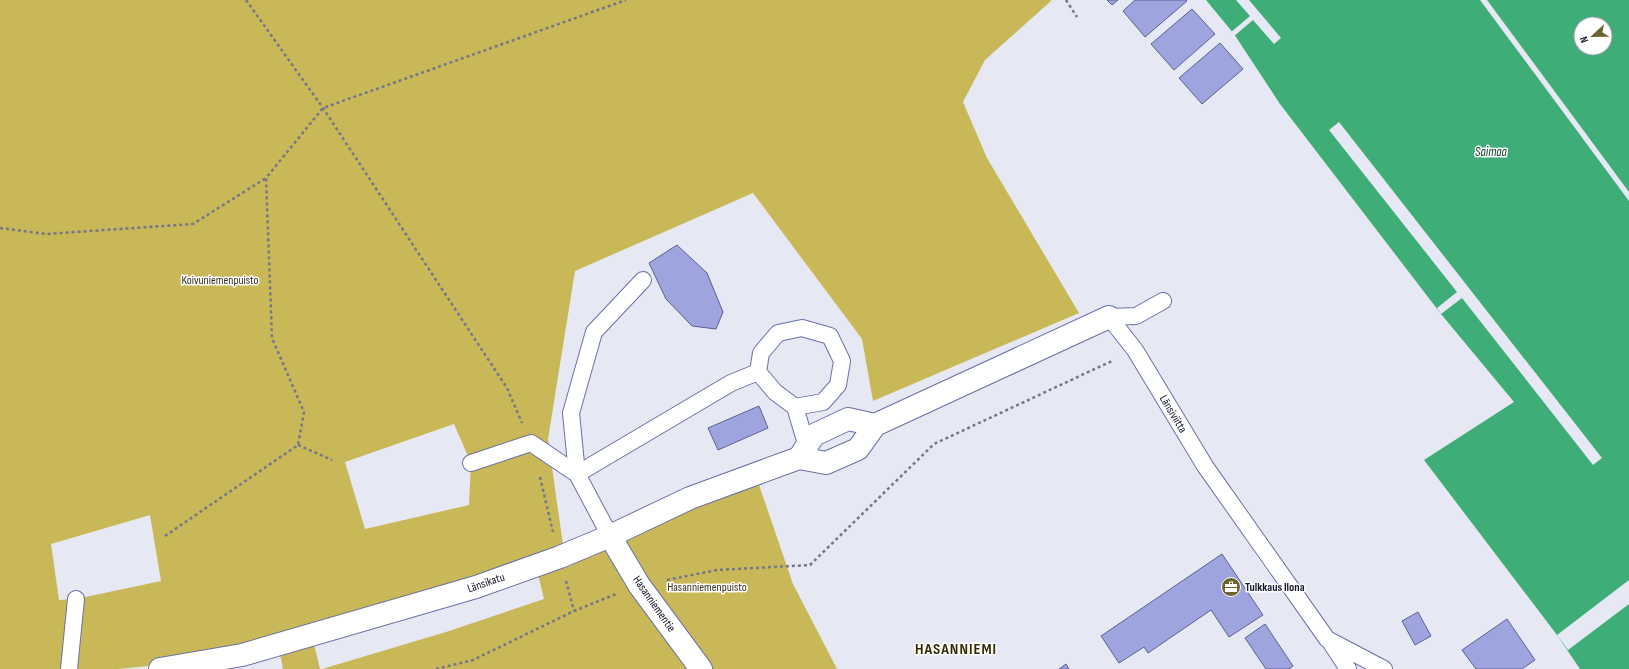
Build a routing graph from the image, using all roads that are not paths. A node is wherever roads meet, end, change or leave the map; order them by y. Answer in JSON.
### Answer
{"nodes":[{"id":1,"x":643,"y":280,"type":"dead end"},
{"id":2,"x":1163,"y":301,"type":"dead end"},
{"id":3,"x":1108,"y":317,"type":"junction"},
{"id":4,"x":758,"y":372,"type":"junction"},
{"id":5,"x":796,"y":407,"type":"junction"},
{"id":6,"x":875,"y":426,"type":"junction"},
{"id":7,"x":803,"y":453,"type":"junction"},
{"id":8,"x":471,"y":463,"type":"dead end"},
{"id":9,"x":577,"y":474,"type":"junction"},
{"id":10,"x":610,"y":536,"type":"junction"},
{"id":11,"x":76,"y":599,"type":"dead end"},
{"id":12,"x":1328,"y":639,"type":"junction"},
{"id":13,"x":69,"y":669,"type":"edge"},
{"id":14,"x":160,"y":669,"type":"edge"},
{"id":15,"x":701,"y":669,"type":"edge"},
{"id":16,"x":1348,"y":669,"type":"edge"},
{"id":17,"x":1384,"y":669,"type":"edge"}],
"edges":[{"from":1,"to":9,"type":"lane"},
{"from":2,"to":3,"type":"lane"},
{"from":3,"to":6,"type":"street"},
{"from":3,"to":12,"type":"lane","name":"Länsiviitta"},
{"from":4,"to":5,"type":"lane"},
{"from":4,"to":5,"type":"lane"},
{"from":4,"to":9,"type":"lane"},
{"from":5,"to":7,"type":"lane"},
{"from":6,"to":7,"type":"street","name":"Länsikatu"},
{"from":6,"to":7,"type":"street"},
{"from":7,"to":10,"type":"street","name":"Länsikatu"},
{"from":8,"to":9,"type":"lane"},
{"from":9,"to":10,"type":"lane"},
{"from":10,"to":14,"type":"street","name":"Länsikatu"},
{"from":10,"to":15,"type":"street","name":"Hasanniementie"},
{"from":11,"to":13,"type":"lane"},
{"from":12,"to":16,"type":"lane"},
{"from":12,"to":17,"type":"lane","name":"Länsiviitta"}]}
